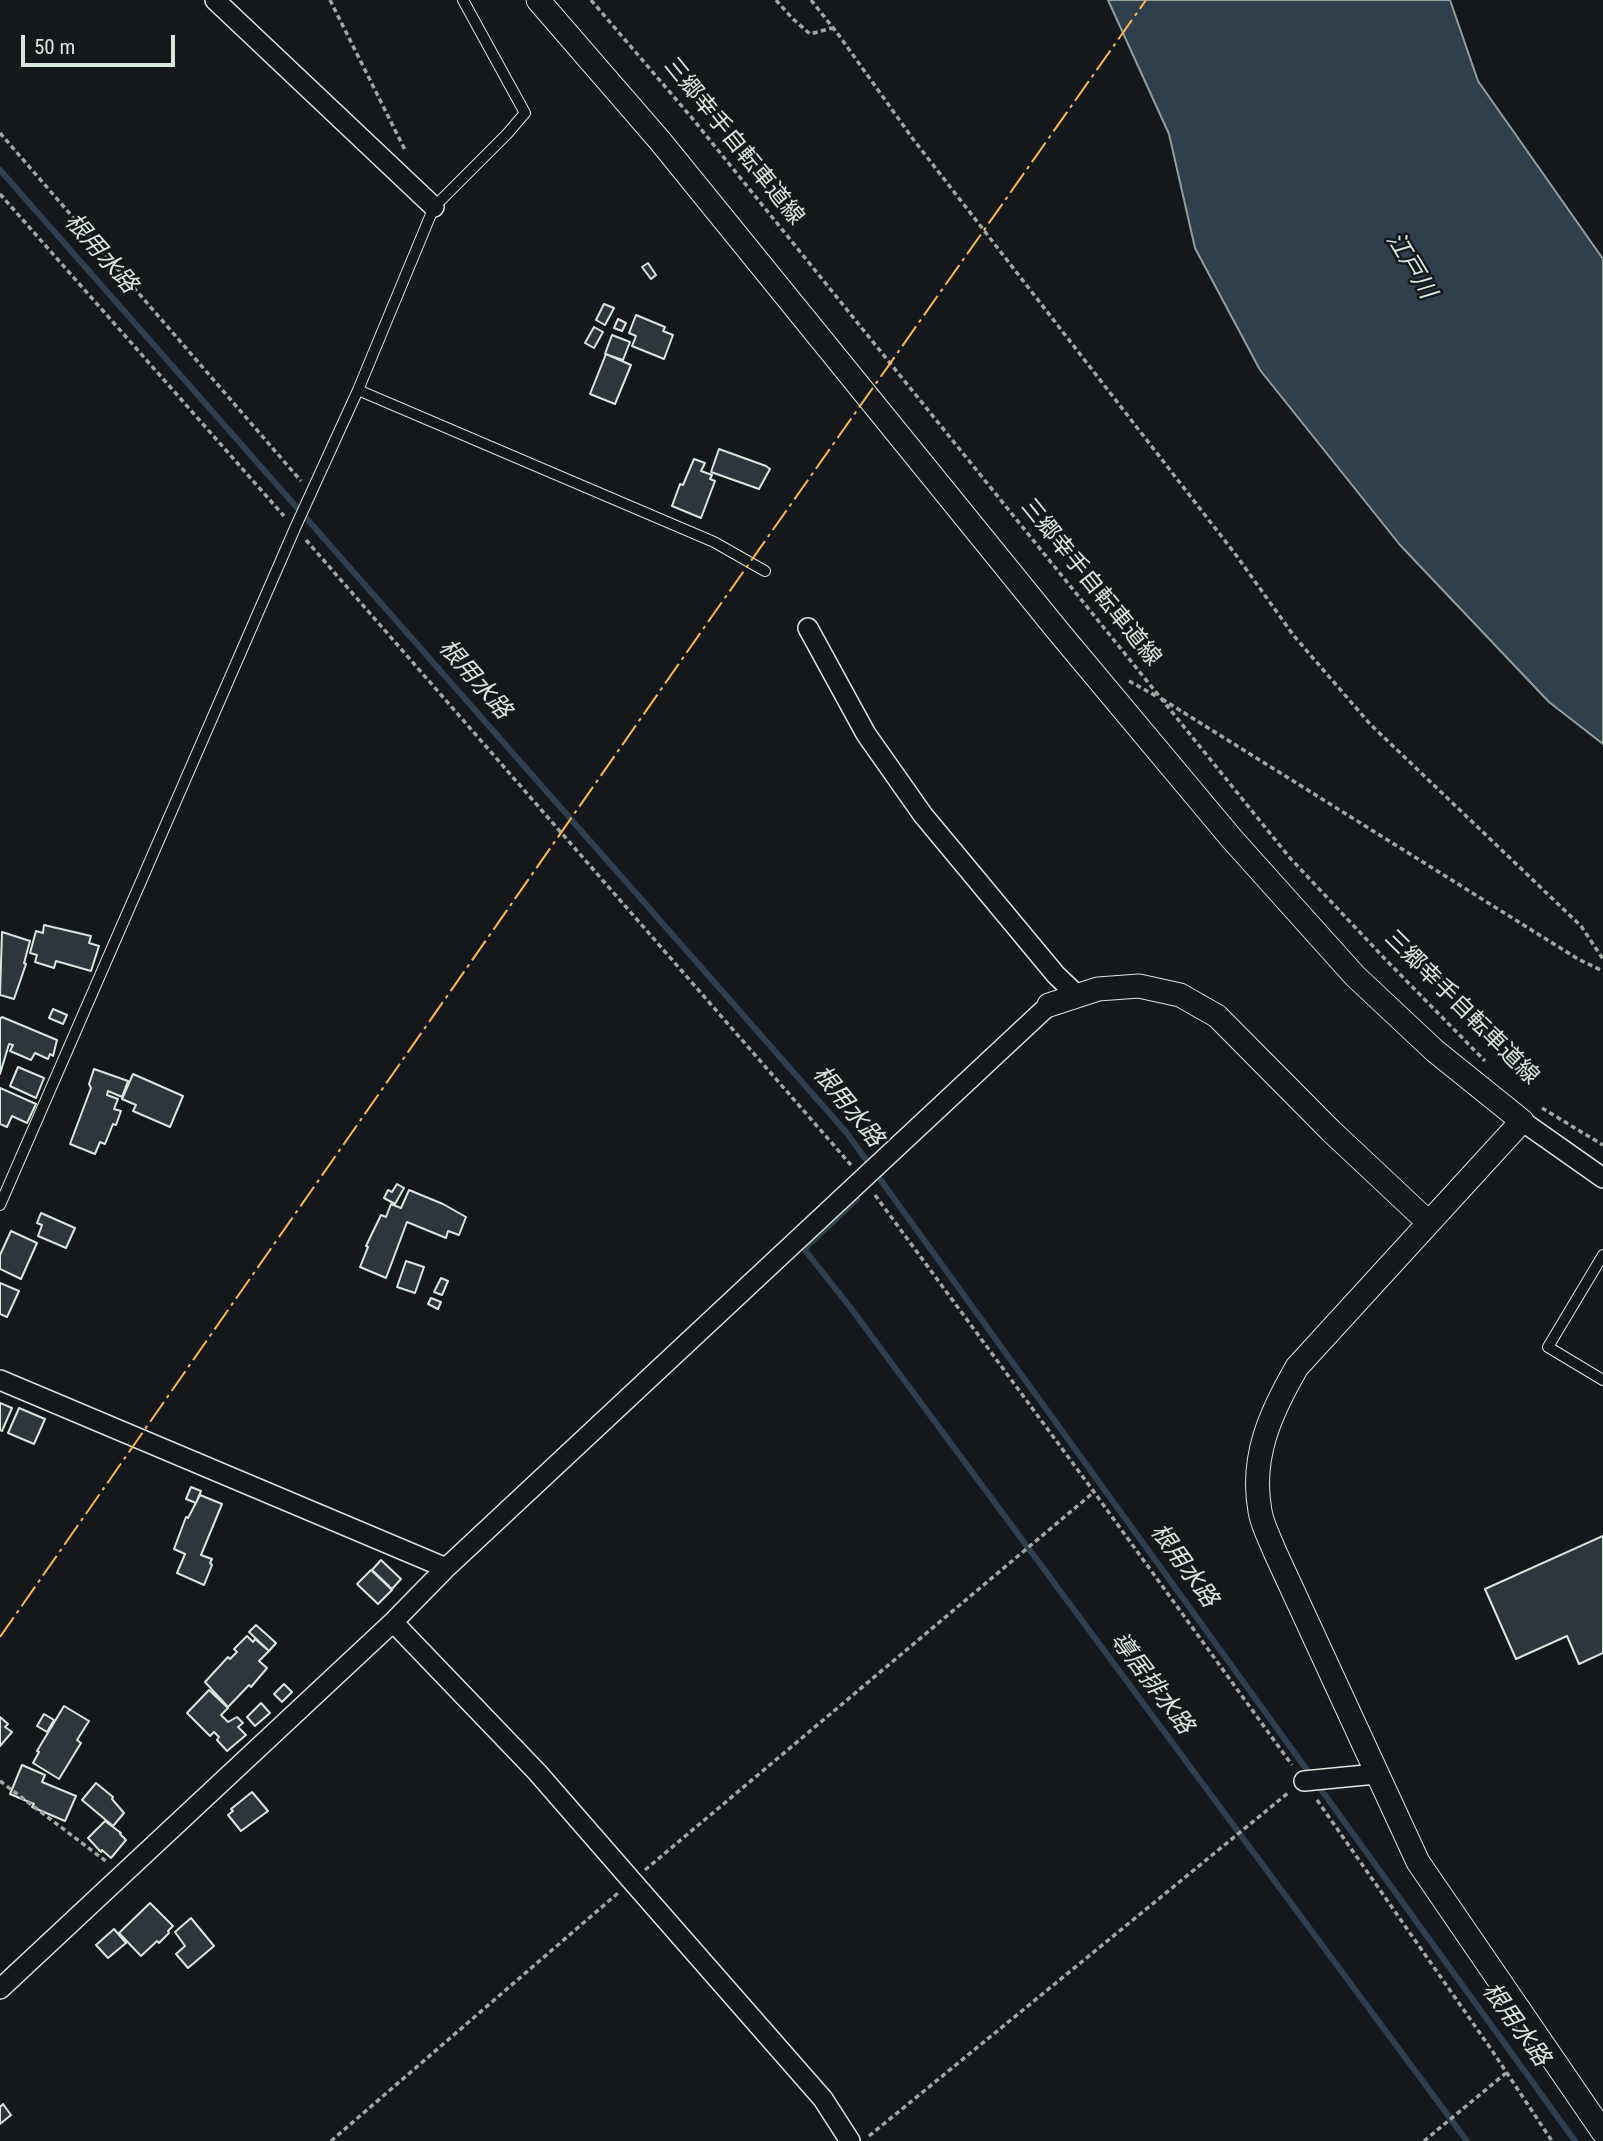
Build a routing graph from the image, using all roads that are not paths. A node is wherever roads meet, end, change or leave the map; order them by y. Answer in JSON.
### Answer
{"nodes":[{"id":1,"x":215,"y":0,"type":"edge"},
{"id":2,"x":463,"y":0,"type":"edge"},
{"id":3,"x":538,"y":0,"type":"edge"},
{"id":4,"x":434,"y":207,"type":"junction"},
{"id":5,"x":358,"y":390,"type":"junction"},
{"id":6,"x":765,"y":571,"type":"dead end"},
{"id":7,"x":808,"y":628,"type":"dead end"},
{"id":8,"x":1078,"y":996,"type":"junction"},
{"id":9,"x":1049,"y":1005,"type":"joint"},
{"id":10,"x":1530,"y":1113,"type":"junction"},
{"id":11,"x":1603,"y":1178,"type":"edge"},
{"id":12,"x":0,"y":1205,"type":"edge"},
{"id":13,"x":1428,"y":1222,"type":"junction"},
{"id":14,"x":1603,"y":1255,"type":"edge"},
{"id":15,"x":0,"y":1380,"type":"edge"},
{"id":16,"x":1603,"y":1380,"type":"edge"},
{"id":17,"x":446,"y":1568,"type":"junction"},
{"id":18,"x":393,"y":1622,"type":"junction"},
{"id":19,"x":1376,"y":1774,"type":"junction"},
{"id":20,"x":1304,"y":1781,"type":"road end"},
{"id":21,"x":0,"y":1989,"type":"edge"},
{"id":22,"x":1603,"y":2132,"type":"edge"},
{"id":23,"x":849,"y":2141,"type":"edge"}],
"edges":[{"from":1,"to":4,"type":"street"},
{"from":2,"to":4,"type":"lane"},
{"from":3,"to":10,"type":"street"},
{"from":4,"to":5,"type":"lane"},
{"from":5,"to":6,"type":"lane"},
{"from":5,"to":12,"type":"lane"},
{"from":7,"to":8,"type":"street"},
{"from":8,"to":9,"type":"street"},
{"from":8,"to":13,"type":"street"},
{"from":9,"to":17,"type":"street"},
{"from":10,"to":11,"type":"street"},
{"from":10,"to":13,"type":"street"},
{"from":13,"to":19,"type":"street"},
{"from":14,"to":16,"type":"lane"},
{"from":15,"to":17,"type":"street"},
{"from":17,"to":18,"type":"street"},
{"from":18,"to":21,"type":"street"},
{"from":18,"to":23,"type":"street"},
{"from":19,"to":20,"type":"street"},
{"from":19,"to":22,"type":"street"}]}
